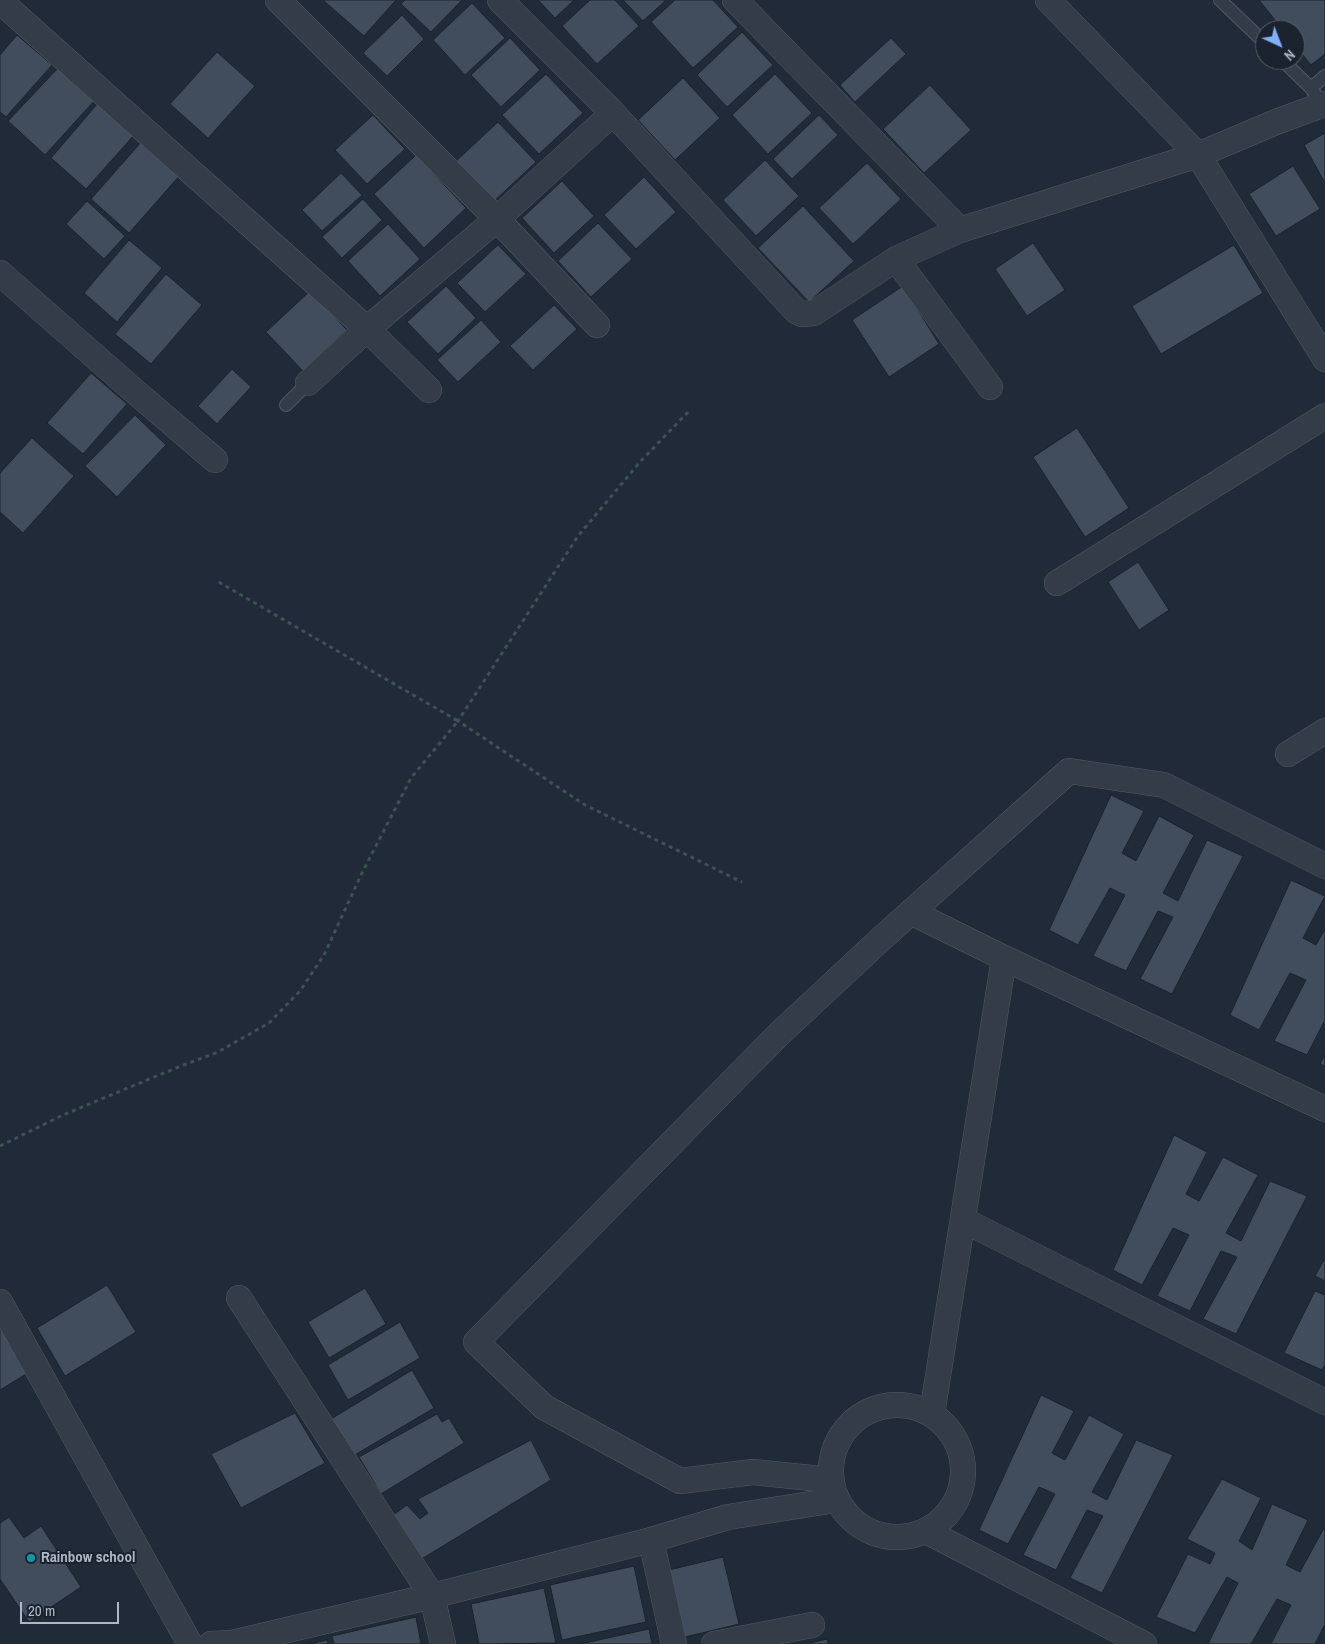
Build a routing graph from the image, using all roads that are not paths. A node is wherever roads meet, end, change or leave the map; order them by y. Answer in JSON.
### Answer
{"nodes":[{"id":1,"x":278,"y":0,"type":"edge"},
{"id":2,"x":500,"y":0,"type":"edge"},
{"id":3,"x":735,"y":0,"type":"edge"},
{"id":4,"x":1048,"y":0,"type":"edge"},
{"id":5,"x":1220,"y":0,"type":"edge"},
{"id":6,"x":0,"y":1,"type":"edge"},
{"id":7,"x":1255,"y":33,"type":"edge"},
{"id":8,"x":1291,"y":70,"type":"edge"},
{"id":9,"x":1325,"y":76,"type":"edge"},
{"id":10,"x":1319,"y":99,"type":"edge"},
{"id":11,"x":613,"y":113,"type":"junction"},
{"id":12,"x":1198,"y":155,"type":"junction"},
{"id":13,"x":497,"y":219,"type":"junction"},
{"id":14,"x":960,"y":230,"type":"junction"},
{"id":15,"x":896,"y":258,"type":"junction"},
{"id":16,"x":0,"y":273,"type":"edge"},
{"id":17,"x":597,"y":325,"type":"dead end"},
{"id":18,"x":368,"y":329,"type":"junction"},
{"id":19,"x":1325,"y":359,"type":"edge"},
{"id":20,"x":308,"y":383,"type":"joint"},
{"id":21,"x":990,"y":387,"type":"dead end"},
{"id":22,"x":429,"y":390,"type":"dead end"},
{"id":23,"x":286,"y":405,"type":"dead end"},
{"id":24,"x":1325,"y":416,"type":"edge"},
{"id":25,"x":215,"y":460,"type":"dead end"},
{"id":26,"x":1057,"y":583,"type":"dead end"},
{"id":27,"x":1325,"y":731,"type":"edge"},
{"id":28,"x":1288,"y":754,"type":"dead end"},
{"id":29,"x":1325,"y":866,"type":"edge"},
{"id":30,"x":912,"y":912,"type":"junction"},
{"id":31,"x":1004,"y":958,"type":"junction"},
{"id":32,"x":1325,"y":1109,"type":"edge"},
{"id":33,"x":963,"y":1220,"type":"junction"},
{"id":34,"x":239,"y":1298,"type":"dead end"},
{"id":35,"x":0,"y":1302,"type":"edge"},
{"id":36,"x":1325,"y":1402,"type":"edge"},
{"id":37,"x":932,"y":1414,"type":"junction"},
{"id":38,"x":833,"y":1490,"type":"junction"},
{"id":39,"x":926,"y":1531,"type":"junction"},
{"id":40,"x":651,"y":1540,"type":"junction"},
{"id":41,"x":432,"y":1596,"type":"junction"},
{"id":42,"x":812,"y":1625,"type":"dead end"},
{"id":43,"x":190,"y":1644,"type":"edge"},
{"id":44,"x":225,"y":1644,"type":"edge"},
{"id":45,"x":443,"y":1644,"type":"edge"},
{"id":46,"x":674,"y":1644,"type":"edge"},
{"id":47,"x":714,"y":1644,"type":"edge"},
{"id":48,"x":1144,"y":1644,"type":"edge"}],
"edges":[{"from":1,"to":13,"type":"street"},
{"from":2,"to":11,"type":"street"},
{"from":3,"to":14,"type":"street"},
{"from":4,"to":12,"type":"street"},
{"from":5,"to":7,"type":"lane"},
{"from":6,"to":18,"type":"street"},
{"from":8,"to":10,"type":"lane"},
{"from":9,"to":10,"type":"lane"},
{"from":10,"to":12,"type":"street"},
{"from":11,"to":13,"type":"street"},
{"from":11,"to":15,"type":"street"},
{"from":12,"to":14,"type":"street"},
{"from":12,"to":19,"type":"street"},
{"from":13,"to":17,"type":"street"},
{"from":13,"to":18,"type":"street"},
{"from":14,"to":15,"type":"street"},
{"from":15,"to":21,"type":"street"},
{"from":16,"to":25,"type":"street"},
{"from":18,"to":20,"type":"street"},
{"from":18,"to":22,"type":"street"},
{"from":20,"to":23,"type":"lane"},
{"from":24,"to":26,"type":"street"},
{"from":27,"to":28,"type":"street"},
{"from":29,"to":30,"type":"street"},
{"from":30,"to":31,"type":"street"},
{"from":30,"to":38,"type":"street"},
{"from":31,"to":32,"type":"street"},
{"from":31,"to":33,"type":"street"},
{"from":33,"to":36,"type":"street"},
{"from":33,"to":37,"type":"street"},
{"from":34,"to":41,"type":"street"},
{"from":35,"to":43,"type":"street"},
{"from":37,"to":38,"type":"street"},
{"from":37,"to":39,"type":"street"},
{"from":38,"to":39,"type":"street"},
{"from":38,"to":40,"type":"street"},
{"from":39,"to":48,"type":"street"},
{"from":40,"to":41,"type":"street"},
{"from":40,"to":46,"type":"street"},
{"from":41,"to":44,"type":"street"},
{"from":41,"to":45,"type":"street"},
{"from":42,"to":47,"type":"street"}]}
